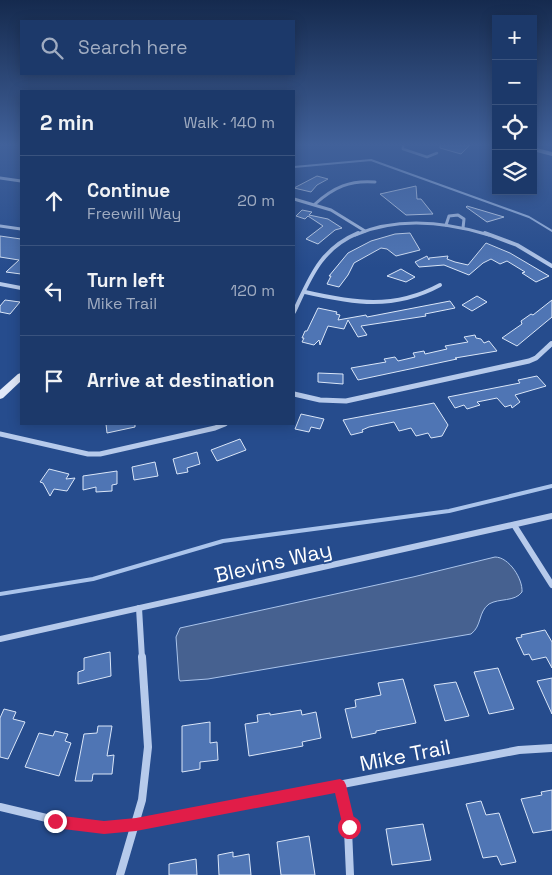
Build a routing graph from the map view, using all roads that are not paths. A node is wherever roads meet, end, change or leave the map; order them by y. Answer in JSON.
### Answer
{"nodes":[{"id":1,"x":339,"y":186,"type":"edge"},
{"id":2,"x":295,"y":199,"type":"edge"},
{"id":3,"x":315,"y":204,"type":"junction"},
{"id":4,"x":446,"y":225,"type":"junction"},
{"id":5,"x":0,"y":226,"type":"edge"},
{"id":6,"x":463,"y":228,"type":"junction"},
{"id":7,"x":20,"y":229,"type":"edge"},
{"id":8,"x":365,"y":231,"type":"junction"},
{"id":9,"x":552,"y":266,"type":"edge"},
{"id":10,"x":0,"y":284,"type":"edge"},
{"id":11,"x":440,"y":285,"type":"dead end"},
{"id":12,"x":20,"y":288,"type":"edge"},
{"id":13,"x":304,"y":292,"type":"junction"},
{"id":14,"x":295,"y":310,"type":"edge"},
{"id":15,"x":552,"y":343,"type":"edge"},
{"id":16,"x":20,"y":377,"type":"edge"},
{"id":17,"x":295,"y":394,"type":"edge"},
{"id":18,"x":0,"y":396,"type":"edge"},
{"id":19,"x":222,"y":425,"type":"edge"},
{"id":20,"x":0,"y":434,"type":"edge"},
{"id":21,"x":552,"y":516,"type":"edge"},
{"id":22,"x":514,"y":525,"type":"junction"},
{"id":23,"x":552,"y":585,"type":"edge"},
{"id":24,"x":140,"y":608,"type":"junction"},
{"id":25,"x":0,"y":639,"type":"edge"},
{"id":26,"x":552,"y":748,"type":"edge"},
{"id":27,"x":340,"y":785,"type":"junction"},
{"id":28,"x":0,"y":807,"type":"edge"},
{"id":29,"x":136,"y":824,"type":"junction"},
{"id":30,"x":120,"y":875,"type":"edge"},
{"id":31,"x":350,"y":875,"type":"edge"}],
"edges":[{"from":1,"to":3,"type":"street"},
{"from":2,"to":3,"type":"street"},
{"from":3,"to":8,"type":"street"},
{"from":4,"to":6,"type":"street"},
{"from":4,"to":6,"type":"street"},
{"from":4,"to":8,"type":"street"},
{"from":5,"to":7,"type":"street"},
{"from":6,"to":9,"type":"street"},
{"from":8,"to":13,"type":"street"},
{"from":10,"to":12,"type":"street"},
{"from":11,"to":13,"type":"street"},
{"from":13,"to":14,"type":"street"},
{"from":15,"to":17,"type":"street"},
{"from":16,"to":18,"type":"main road"},
{"from":19,"to":20,"type":"street"},
{"from":21,"to":22,"type":"street","name":"Blevins Way"},
{"from":22,"to":23,"type":"street"},
{"from":22,"to":24,"type":"street","name":"Blevins Way"},
{"from":24,"to":25,"type":"street","name":"Blevins Way"},
{"from":24,"to":29,"type":"street"},
{"from":26,"to":27,"type":"street","name":"Mike Trail"},
{"from":27,"to":29,"type":"street","name":"Mike Trail"},
{"from":27,"to":31,"type":"street"},
{"from":28,"to":29,"type":"street","name":"Mike Trail"},
{"from":29,"to":30,"type":"street"}]}
